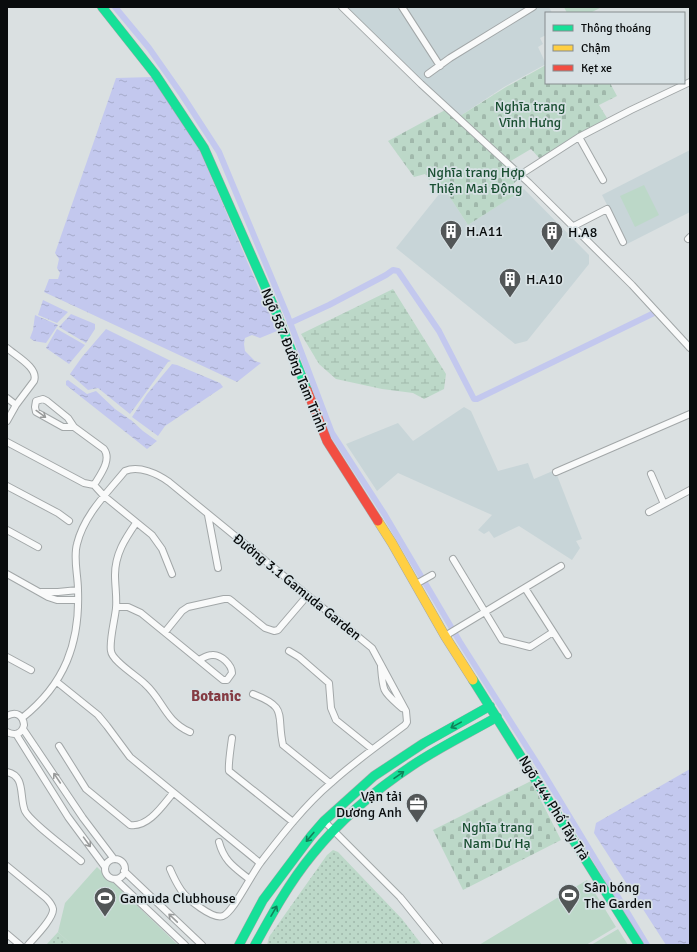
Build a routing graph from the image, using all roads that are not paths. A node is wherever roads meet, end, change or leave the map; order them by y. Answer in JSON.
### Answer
{"nodes":[{"id":1,"x":102,"y":7,"type":"edge"},
{"id":2,"x":342,"y":7,"type":"edge"},
{"id":3,"x":402,"y":7,"type":"edge"},
{"id":4,"x":533,"y":7,"type":"edge"},
{"id":5,"x":440,"y":66,"type":"junction"},
{"id":6,"x":428,"y":74,"type":"dead end"},
{"id":7,"x":690,"y":82,"type":"edge"},
{"id":8,"x":579,"y":137,"type":"junction"},
{"id":9,"x":520,"y":174,"type":"junction"},
{"id":10,"x":603,"y":180,"type":"dead end"},
{"id":11,"x":572,"y":227,"type":"junction"},
{"id":12,"x":623,"y":242,"type":"dead end"},
{"id":13,"x":7,"y":348,"type":"edge"},
{"id":14,"x":690,"y":348,"type":"edge"},
{"id":15,"x":7,"y":398,"type":"edge"},
{"id":16,"x":16,"y":405,"type":"junction"},
{"id":17,"x":690,"y":414,"type":"edge"},
{"id":18,"x":7,"y":421,"type":"edge"},
{"id":19,"x":74,"y":428,"type":"junction"},
{"id":20,"x":7,"y":442,"type":"edge"},
{"id":21,"x":556,"y":472,"type":"dead end"},
{"id":22,"x":651,"y":474,"type":"dead end"},
{"id":23,"x":94,"y":485,"type":"junction"},
{"id":24,"x":7,"y":486,"type":"edge"},
{"id":25,"x":690,"y":490,"type":"edge"},
{"id":26,"x":104,"y":496,"type":"junction"},
{"id":27,"x":664,"y":504,"type":"junction"},
{"id":28,"x":649,"y":512,"type":"dead end"},
{"id":29,"x":208,"y":515,"type":"junction"},
{"id":30,"x":69,"y":521,"type":"dead end"},
{"id":31,"x":136,"y":523,"type":"junction"},
{"id":32,"x":7,"y":530,"type":"edge"},
{"id":33,"x":38,"y":547,"type":"dead end"},
{"id":34,"x":454,"y":559,"type":"dead end"},
{"id":35,"x":561,"y":566,"type":"dead end"},
{"id":36,"x":218,"y":568,"type":"dead end"},
{"id":37,"x":7,"y":574,"type":"edge"},
{"id":38,"x":172,"y":574,"type":"dead end"},
{"id":39,"x":430,"y":576,"type":"dead end"},
{"id":40,"x":418,"y":583,"type":"junction"},
{"id":41,"x":525,"y":588,"type":"junction"},
{"id":42,"x":78,"y":590,"type":"junction"},
{"id":43,"x":41,"y":592,"type":"junction"},
{"id":44,"x":307,"y":596,"type":"junction"},
{"id":45,"x":78,"y":600,"type":"junction"},
{"id":46,"x":117,"y":607,"type":"junction"},
{"id":47,"x":485,"y":612,"type":"junction"},
{"id":48,"x":165,"y":632,"type":"junction"},
{"id":49,"x":553,"y":632,"type":"junction"},
{"id":50,"x":448,"y":635,"type":"junction"},
{"id":51,"x":288,"y":651,"type":"dead end"},
{"id":52,"x":568,"y":655,"type":"dead end"},
{"id":53,"x":7,"y":657,"type":"edge"},
{"id":54,"x":199,"y":660,"type":"junction"},
{"id":55,"x":381,"y":664,"type":"junction"},
{"id":56,"x":31,"y":670,"type":"dead end"},
{"id":57,"x":57,"y":682,"type":"junction"},
{"id":58,"x":253,"y":694,"type":"dead end"},
{"id":59,"x":406,"y":710,"type":"junction"},
{"id":60,"x":494,"y":711,"type":"junction"},
{"id":61,"x":478,"y":713,"type":"junction"},
{"id":62,"x":7,"y":716,"type":"edge"},
{"id":63,"x":22,"y":718,"type":"junction"},
{"id":64,"x":485,"y":724,"type":"junction"},
{"id":65,"x":23,"y":729,"type":"junction"},
{"id":66,"x":7,"y":732,"type":"edge"},
{"id":67,"x":190,"y":732,"type":"dead end"},
{"id":68,"x":16,"y":734,"type":"junction"},
{"id":69,"x":232,"y":738,"type":"dead end"},
{"id":70,"x":59,"y":746,"type":"dead end"},
{"id":71,"x":372,"y":750,"type":"junction"},
{"id":72,"x":7,"y":772,"type":"edge"},
{"id":73,"x":330,"y":783,"type":"junction"},
{"id":74,"x":173,"y":793,"type":"junction"},
{"id":75,"x":83,"y":818,"type":"junction"},
{"id":76,"x":324,"y":821,"type":"junction"},
{"id":77,"x":293,"y":822,"type":"junction"},
{"id":78,"x":74,"y":824,"type":"junction"},
{"id":79,"x":334,"y":830,"type":"junction"},
{"id":80,"x":219,"y":842,"type":"dead end"},
{"id":81,"x":114,"y":859,"type":"junction"},
{"id":82,"x":81,"y":861,"type":"dead end"},
{"id":83,"x":260,"y":863,"type":"junction"},
{"id":84,"x":7,"y":866,"type":"edge"},
{"id":85,"x":105,"y":867,"type":"junction"},
{"id":86,"x":170,"y":869,"type":"dead end"},
{"id":87,"x":124,"y":871,"type":"junction"},
{"id":88,"x":115,"y":879,"type":"junction"},
{"id":89,"x":249,"y":880,"type":"junction"},
{"id":90,"x":7,"y":934,"type":"edge"},
{"id":91,"x":238,"y":944,"type":"edge"},
{"id":92,"x":20,"y":945,"type":"edge"},
{"id":93,"x":28,"y":945,"type":"edge"},
{"id":94,"x":185,"y":945,"type":"edge"},
{"id":95,"x":202,"y":945,"type":"edge"},
{"id":96,"x":255,"y":945,"type":"edge"},
{"id":97,"x":439,"y":945,"type":"edge"},
{"id":98,"x":639,"y":945,"type":"edge"}],
"edges":[{"from":1,"to":40,"type":"street","name":"Ngõ 587 Đường Tam Trinh"},
{"from":2,"to":9,"type":"street"},
{"from":3,"to":5,"type":"street"},
{"from":4,"to":5,"type":"street"},
{"from":5,"to":6,"type":"street"},
{"from":7,"to":8,"type":"street"},
{"from":8,"to":9,"type":"street"},
{"from":8,"to":10,"type":"street"},
{"from":9,"to":11,"type":"street"},
{"from":11,"to":12,"type":"street"},
{"from":11,"to":14,"type":"street"},
{"from":13,"to":16,"type":"street"},
{"from":15,"to":16,"type":"street"},
{"from":16,"to":18,"type":"street"},
{"from":17,"to":21,"type":"street"},
{"from":19,"to":19,"type":"street","one_way":true},
{"from":19,"to":23,"type":"street"},
{"from":20,"to":23,"type":"street"},
{"from":22,"to":27,"type":"street"},
{"from":23,"to":26,"type":"street"},
{"from":24,"to":30,"type":"street"},
{"from":25,"to":27,"type":"street"},
{"from":26,"to":29,"type":"street","name":"Đường 3.1 Gamuda Garden"},
{"from":26,"to":31,"type":"street"},
{"from":26,"to":42,"type":"street","name":"Đường 3.1 Gamuda Garden"},
{"from":27,"to":28,"type":"street"},
{"from":29,"to":36,"type":"street","name":"Đường 3.1 Gamuda Garden"},
{"from":29,"to":44,"type":"street","name":"Đường 3.1 Gamuda Garden"},
{"from":31,"to":38,"type":"street"},
{"from":31,"to":46,"type":"street"},
{"from":32,"to":33,"type":"street"},
{"from":34,"to":47,"type":"street"},
{"from":35,"to":41,"type":"street"},
{"from":37,"to":43,"type":"street"},
{"from":39,"to":40,"type":"street"},
{"from":40,"to":50,"type":"street","name":"Ngõ 587 Đường Tam Trinh"},
{"from":41,"to":47,"type":"street"},
{"from":41,"to":49,"type":"street"},
{"from":42,"to":43,"type":"street"},
{"from":42,"to":45,"type":"street","name":"Đường 3.1 Gamuda Garden"},
{"from":43,"to":45,"type":"street"},
{"from":44,"to":48,"type":"street"},
{"from":44,"to":55,"type":"street","name":"Đường 3.1 Gamuda Garden"},
{"from":45,"to":57,"type":"street","name":"Đường 3.1 Gamuda Garden"},
{"from":46,"to":48,"type":"street"},
{"from":46,"to":67,"type":"street"},
{"from":47,"to":49,"type":"street"},
{"from":47,"to":50,"type":"street"},
{"from":48,"to":54,"type":"street"},
{"from":49,"to":52,"type":"street"},
{"from":50,"to":60,"type":"street","name":"Ngõ 587 Đường Tam Trinh"},
{"from":51,"to":71,"type":"street"},
{"from":53,"to":56,"type":"street"},
{"from":54,"to":54,"type":"street"},
{"from":55,"to":59,"type":"street","name":"Đường 3.1 Gamuda Garden"},
{"from":55,"to":59,"type":"street","name":"Đường 3.1 Gamuda Garden"},
{"from":57,"to":63,"type":"street","name":"Đường 3.1 Gamuda Garden"},
{"from":57,"to":74,"type":"street"},
{"from":58,"to":73,"type":"street"},
{"from":59,"to":71,"type":"street"},
{"from":60,"to":61,"type":"street"},
{"from":60,"to":64,"type":"street"},
{"from":60,"to":98,"type":"street","name":"Ngõ 144 Phố Tây Trà"},
{"from":61,"to":64,"type":"street"},
{"from":61,"to":76,"type":"street","one_way":true},
{"from":62,"to":63,"type":"street"},
{"from":63,"to":65,"type":"street"},
{"from":79,"to":64,"type":"street","one_way":true},
{"from":65,"to":68,"type":"street"},
{"from":75,"to":65,"type":"street","one_way":true},
{"from":66,"to":68,"type":"street"},
{"from":68,"to":78,"type":"street"},
{"from":69,"to":77,"type":"street"},
{"from":70,"to":74,"type":"street"},
{"from":71,"to":73,"type":"street"},
{"from":72,"to":82,"type":"street"},
{"from":73,"to":77,"type":"street"},
{"from":74,"to":83,"type":"street"},
{"from":75,"to":78,"type":"street"},
{"from":75,"to":81,"type":"street"},
{"from":76,"to":79,"type":"street"},
{"from":76,"to":91,"type":"street","one_way":true},
{"from":77,"to":83,"type":"street"},
{"from":78,"to":85,"type":"street","one_way":true},
{"from":96,"to":79,"type":"street","one_way":true},
{"from":79,"to":97,"type":"street"},
{"from":80,"to":89,"type":"street"},
{"from":81,"to":85,"type":"street"},
{"from":81,"to":87,"type":"street"},
{"from":83,"to":89,"type":"street"},
{"from":84,"to":93,"type":"street"},
{"from":85,"to":88,"type":"street"},
{"from":86,"to":89,"type":"street"},
{"from":87,"to":88,"type":"street"},
{"from":95,"to":87,"type":"street","one_way":true},
{"from":88,"to":94,"type":"street"},
{"from":90,"to":92,"type":"street"}]}
